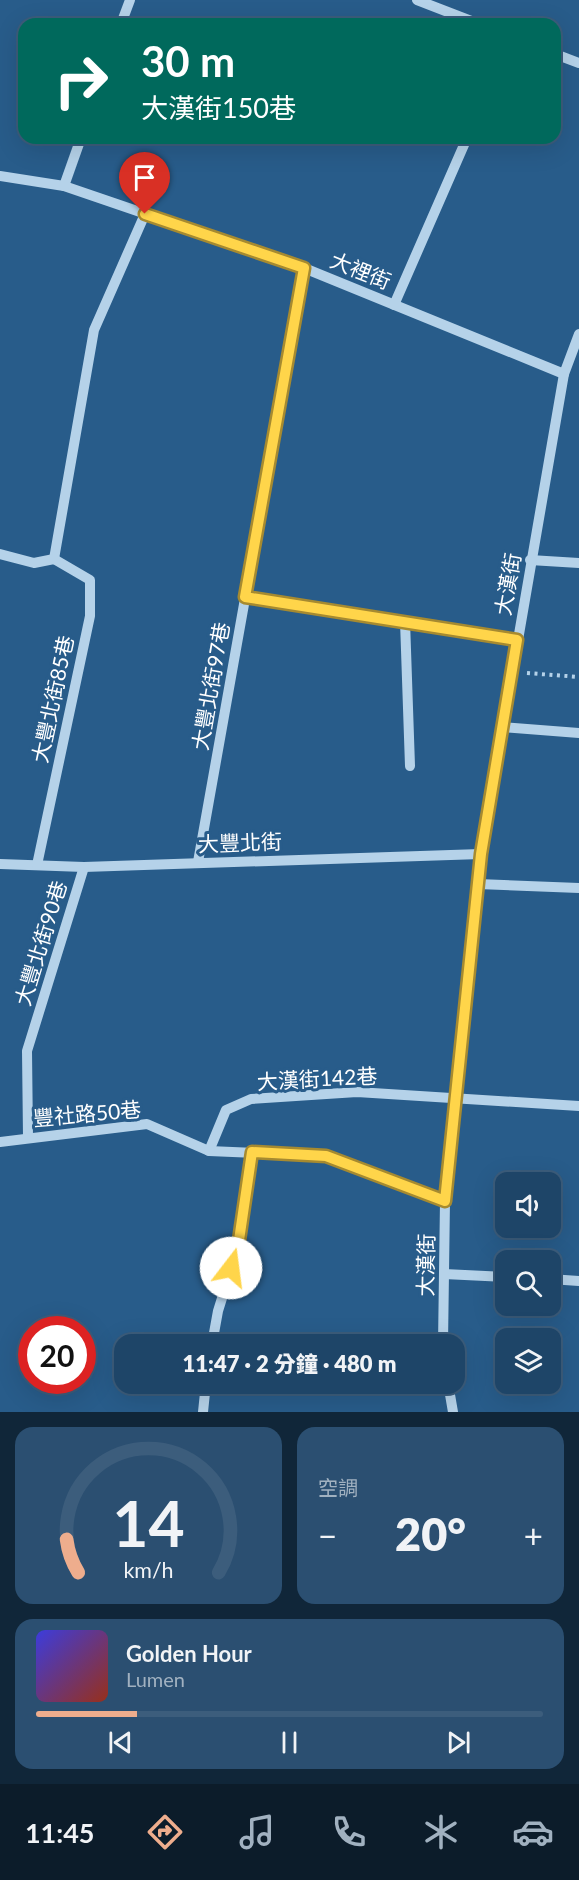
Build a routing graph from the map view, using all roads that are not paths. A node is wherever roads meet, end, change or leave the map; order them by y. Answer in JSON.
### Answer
{"nodes":[{"id":1,"x":130,"y":0,"type":"edge"},
{"id":2,"x":417,"y":0,"type":"edge"},
{"id":3,"x":123,"y":18,"type":"edge"},
{"id":4,"x":464,"y":18,"type":"edge"},
{"id":5,"x":561,"y":56,"type":"edge"},
{"id":6,"x":579,"y":63,"type":"edge"},
{"id":7,"x":79,"y":144,"type":"edge"},
{"id":8,"x":464,"y":144,"type":"edge"},
{"id":9,"x":0,"y":176,"type":"edge"},
{"id":10,"x":64,"y":186,"type":"junction"},
{"id":11,"x":143,"y":212,"type":"junction"},
{"id":12,"x":304,"y":268,"type":"junction"},
{"id":13,"x":394,"y":305,"type":"junction"},
{"id":14,"x":579,"y":334,"type":"edge"},
{"id":15,"x":564,"y":374,"type":"junction"},
{"id":16,"x":0,"y":554,"type":"edge"},
{"id":17,"x":54,"y":559,"type":"junction"},
{"id":18,"x":530,"y":560,"type":"junction"},
{"id":19,"x":579,"y":563,"type":"edge"},
{"id":20,"x":245,"y":597,"type":"junction"},
{"id":21,"x":405,"y":621,"type":"junction"},
{"id":22,"x":517,"y":640,"type":"junction"},
{"id":23,"x":502,"y":727,"type":"junction"},
{"id":24,"x":579,"y":733,"type":"edge"},
{"id":25,"x":410,"y":766,"type":"dead end"},
{"id":26,"x":481,"y":854,"type":"junction"},
{"id":27,"x":198,"y":862,"type":"junction"},
{"id":28,"x":0,"y":864,"type":"edge"},
{"id":29,"x":37,"y":866,"type":"junction"},
{"id":30,"x":84,"y":867,"type":"junction"},
{"id":31,"x":478,"y":885,"type":"junction"},
{"id":32,"x":579,"y":888,"type":"edge"},
{"id":33,"x":456,"y":1098,"type":"junction"},
{"id":34,"x":579,"y":1106,"type":"edge"},
{"id":35,"x":28,"y":1137,"type":"junction"},
{"id":36,"x":0,"y":1142,"type":"edge"},
{"id":37,"x":209,"y":1151,"type":"junction"},
{"id":38,"x":252,"y":1152,"type":"junction"},
{"id":39,"x":445,"y":1201,"type":"junction"},
{"id":40,"x":444,"y":1274,"type":"junction"},
{"id":41,"x":495,"y":1276,"type":"edge"},
{"id":42,"x":561,"y":1280,"type":"edge"},
{"id":43,"x":579,"y":1281,"type":"edge"},
{"id":44,"x":215,"y":1334,"type":"edge"},
{"id":45,"x":443,"y":1334,"type":"edge"},
{"id":46,"x":205,"y":1394,"type":"edge"},
{"id":47,"x":450,"y":1394,"type":"edge"},
{"id":48,"x":203,"y":1412,"type":"edge"},
{"id":49,"x":453,"y":1412,"type":"edge"}],
"edges":[{"from":1,"to":3,"type":"street"},
{"from":2,"to":4,"type":"street"},
{"from":5,"to":6,"type":"street"},
{"from":7,"to":10,"type":"street"},
{"from":8,"to":13,"type":"street"},
{"from":9,"to":10,"type":"street","name":"大裡街"},
{"from":10,"to":11,"type":"street","name":"大裡街"},
{"from":11,"to":12,"type":"street","name":"大裡街"},
{"from":11,"to":17,"type":"street"},
{"from":12,"to":13,"type":"street","name":"大裡街"},
{"from":12,"to":20,"type":"street","name":"大豐北街97巷"},
{"from":13,"to":15,"type":"street","name":"大裡街"},
{"from":14,"to":15,"type":"street","name":"大漢街"},
{"from":15,"to":18,"type":"street","name":"大漢街"},
{"from":16,"to":17,"type":"street"},
{"from":17,"to":29,"type":"street","name":"大豐北街85巷"},
{"from":18,"to":19,"type":"street"},
{"from":18,"to":22,"type":"street","name":"大漢街"},
{"from":20,"to":21,"type":"street"},
{"from":20,"to":27,"type":"street","name":"大豐北街97巷"},
{"from":21,"to":22,"type":"street"},
{"from":21,"to":25,"type":"street"},
{"from":22,"to":23,"type":"street","name":"大漢街"},
{"from":23,"to":24,"type":"street"},
{"from":23,"to":26,"type":"street","name":"大漢街"},
{"from":26,"to":27,"type":"street","name":"大豐北街"},
{"from":26,"to":31,"type":"street","name":"大漢街"},
{"from":27,"to":30,"type":"street","name":"大豐北街"},
{"from":28,"to":29,"type":"street","name":"大豐北街"},
{"from":29,"to":30,"type":"street","name":"大豐北街"},
{"from":30,"to":35,"type":"street","name":"大豐北街90巷"},
{"from":31,"to":32,"type":"street"},
{"from":31,"to":33,"type":"street","name":"大漢街"},
{"from":33,"to":34,"type":"street","name":"大漢街142巷"},
{"from":33,"to":37,"type":"street","name":"大漢街142巷"},
{"from":33,"to":39,"type":"street","name":"大漢街"},
{"from":35,"to":36,"type":"street","name":"豐社路50巷"},
{"from":35,"to":37,"type":"street","name":"豐社路50巷"},
{"from":37,"to":38,"type":"street"},
{"from":38,"to":39,"type":"street"},
{"from":38,"to":44,"type":"street"},
{"from":39,"to":40,"type":"street","name":"大漢街"},
{"from":40,"to":41,"type":"street"},
{"from":40,"to":45,"type":"street","name":"大漢街"},
{"from":42,"to":43,"type":"street"},
{"from":46,"to":48,"type":"street"},
{"from":47,"to":49,"type":"street"}]}
